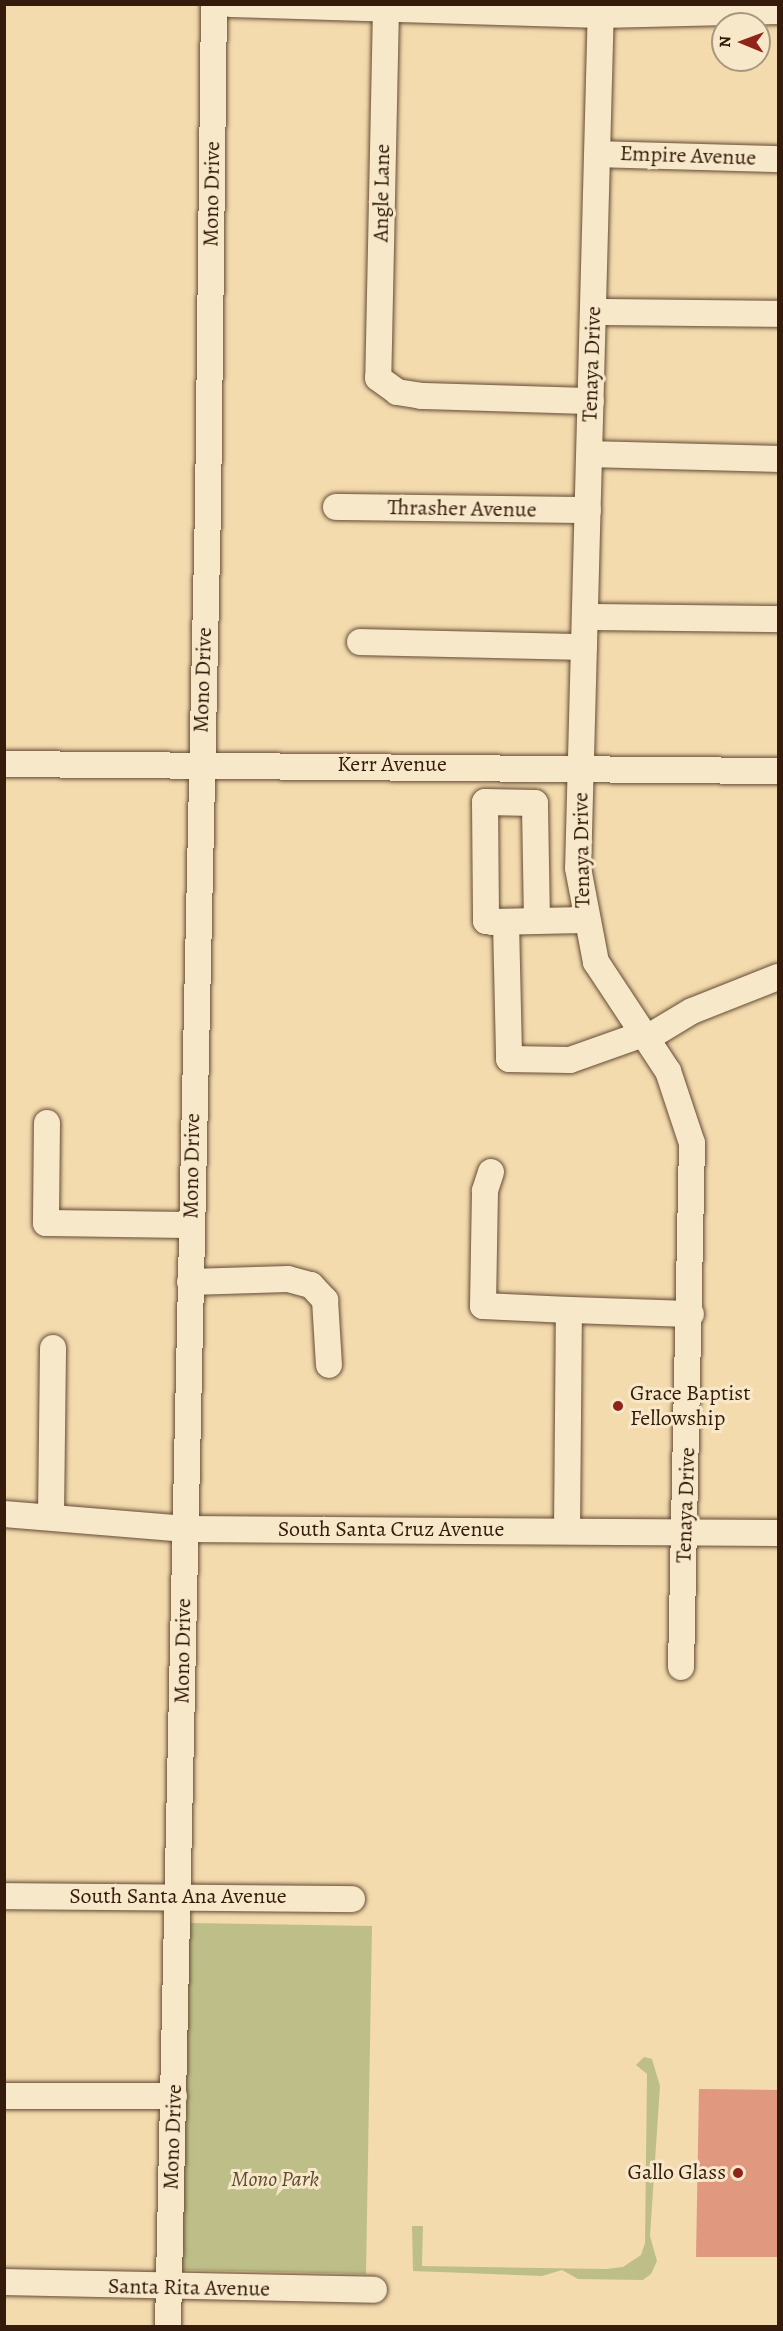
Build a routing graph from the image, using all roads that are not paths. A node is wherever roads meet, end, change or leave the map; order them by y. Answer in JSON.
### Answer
{"nodes":[{"id":1,"x":214,"y":4,"type":"edge"},
{"id":2,"x":231,"y":4,"type":"edge"},
{"id":3,"x":386,"y":8,"type":"junction"},
{"id":4,"x":601,"y":10,"type":"edge"},
{"id":5,"x":778,"y":11,"type":"edge"},
{"id":6,"x":598,"y":154,"type":"junction"},
{"id":7,"x":778,"y":159,"type":"edge"},
{"id":8,"x":594,"y":312,"type":"junction"},
{"id":9,"x":778,"y":314,"type":"edge"},
{"id":10,"x":591,"y":400,"type":"junction"},
{"id":11,"x":590,"y":454,"type":"junction"},
{"id":12,"x":778,"y":459,"type":"edge"},
{"id":13,"x":336,"y":507,"type":"dead end"},
{"id":14,"x":588,"y":510,"type":"junction"},
{"id":15,"x":585,"y":617,"type":"junction"},
{"id":16,"x":778,"y":619,"type":"edge"},
{"id":17,"x":360,"y":642,"type":"dead end"},
{"id":18,"x":584,"y":647,"type":"junction"},
{"id":19,"x":4,"y":764,"type":"edge"},
{"id":20,"x":200,"y":765,"type":"junction"},
{"id":21,"x":581,"y":765,"type":"junction"},
{"id":22,"x":778,"y":771,"type":"edge"},
{"id":23,"x":584,"y":920,"type":"junction"},
{"id":24,"x":537,"y":921,"type":"junction"},
{"id":25,"x":506,"y":922,"type":"junction"},
{"id":26,"x":778,"y":977,"type":"edge"},
{"id":27,"x":645,"y":1036,"type":"junction"},
{"id":28,"x":47,"y":1123,"type":"dead end"},
{"id":29,"x":491,"y":1172,"type":"dead end"},
{"id":30,"x":191,"y":1225,"type":"junction"},
{"id":31,"x":190,"y":1282,"type":"junction"},
{"id":32,"x":569,"y":1310,"type":"junction"},
{"id":33,"x":691,"y":1314,"type":"junction"},
{"id":34,"x":53,"y":1348,"type":"dead end"},
{"id":35,"x":329,"y":1365,"type":"dead end"},
{"id":36,"x":4,"y":1514,"type":"edge"},
{"id":37,"x":51,"y":1515,"type":"junction"},
{"id":38,"x":186,"y":1529,"type":"junction"},
{"id":39,"x":567,"y":1531,"type":"junction"},
{"id":40,"x":685,"y":1532,"type":"junction"},
{"id":41,"x":778,"y":1533,"type":"edge"},
{"id":42,"x":681,"y":1667,"type":"dead end"},
{"id":43,"x":4,"y":1896,"type":"edge"},
{"id":44,"x":178,"y":1897,"type":"junction"},
{"id":45,"x":352,"y":1899,"type":"dead end"},
{"id":46,"x":4,"y":2096,"type":"edge"},
{"id":47,"x":174,"y":2096,"type":"junction"},
{"id":48,"x":4,"y":2282,"type":"edge"},
{"id":49,"x":169,"y":2289,"type":"junction"},
{"id":50,"x":374,"y":2290,"type":"dead end"},
{"id":51,"x":168,"y":2326,"type":"edge"}],
"edges":[{"from":1,"to":20,"type":"street","name":"Mono Drive"},
{"from":2,"to":3,"type":"street"},
{"from":3,"to":4,"type":"street"},
{"from":3,"to":10,"type":"street","name":"Angle Lane"},
{"from":4,"to":5,"type":"street"},
{"from":4,"to":6,"type":"street","name":"Tenaya Drive"},
{"from":6,"to":7,"type":"street","name":"Empire Avenue"},
{"from":6,"to":8,"type":"street","name":"Tenaya Drive"},
{"from":8,"to":9,"type":"street"},
{"from":8,"to":10,"type":"street","name":"Tenaya Drive"},
{"from":10,"to":11,"type":"street","name":"Tenaya Drive"},
{"from":11,"to":12,"type":"street"},
{"from":11,"to":14,"type":"street","name":"Tenaya Drive"},
{"from":13,"to":14,"type":"street","name":"Thrasher Avenue"},
{"from":14,"to":15,"type":"street","name":"Tenaya Drive"},
{"from":15,"to":16,"type":"street"},
{"from":15,"to":18,"type":"street","name":"Tenaya Drive"},
{"from":17,"to":18,"type":"street"},
{"from":18,"to":21,"type":"street","name":"Tenaya Drive"},
{"from":19,"to":20,"type":"street","name":"Kerr Avenue"},
{"from":20,"to":21,"type":"street","name":"Kerr Avenue"},
{"from":20,"to":30,"type":"street","name":"Mono Drive"},
{"from":21,"to":22,"type":"street","name":"Kerr Avenue"},
{"from":21,"to":23,"type":"street","name":"Tenaya Drive"},
{"from":23,"to":24,"type":"street"},
{"from":23,"to":27,"type":"street","name":"Tenaya Drive"},
{"from":24,"to":25,"type":"street"},
{"from":24,"to":25,"type":"street"},
{"from":25,"to":27,"type":"street"},
{"from":26,"to":27,"type":"street"},
{"from":27,"to":33,"type":"street","name":"Tenaya Drive"},
{"from":28,"to":30,"type":"street"},
{"from":29,"to":32,"type":"street"},
{"from":30,"to":31,"type":"street","name":"Mono Drive"},
{"from":31,"to":35,"type":"street"},
{"from":31,"to":38,"type":"street","name":"Mono Drive"},
{"from":32,"to":33,"type":"street"},
{"from":32,"to":39,"type":"street"},
{"from":33,"to":40,"type":"street","name":"Tenaya Drive"},
{"from":34,"to":37,"type":"street"},
{"from":36,"to":37,"type":"street","name":"South Santa Cruz Avenue"},
{"from":37,"to":38,"type":"street","name":"South Santa Cruz Avenue"},
{"from":38,"to":39,"type":"street","name":"South Santa Cruz Avenue"},
{"from":38,"to":44,"type":"street","name":"Mono Drive"},
{"from":39,"to":40,"type":"street","name":"South Santa Cruz Avenue"},
{"from":40,"to":41,"type":"street","name":"South Santa Cruz Avenue"},
{"from":40,"to":42,"type":"street","name":"Tenaya Drive"},
{"from":43,"to":44,"type":"street","name":"South Santa Ana Avenue"},
{"from":44,"to":45,"type":"street","name":"South Santa Ana Avenue"},
{"from":44,"to":47,"type":"street","name":"Mono Drive"},
{"from":46,"to":47,"type":"street"},
{"from":47,"to":49,"type":"street","name":"Mono Drive"},
{"from":48,"to":49,"type":"street","name":"Santa Rita Avenue"},
{"from":49,"to":50,"type":"street","name":"Santa Rita Avenue"},
{"from":49,"to":51,"type":"street","name":"Mono Drive"}]}
